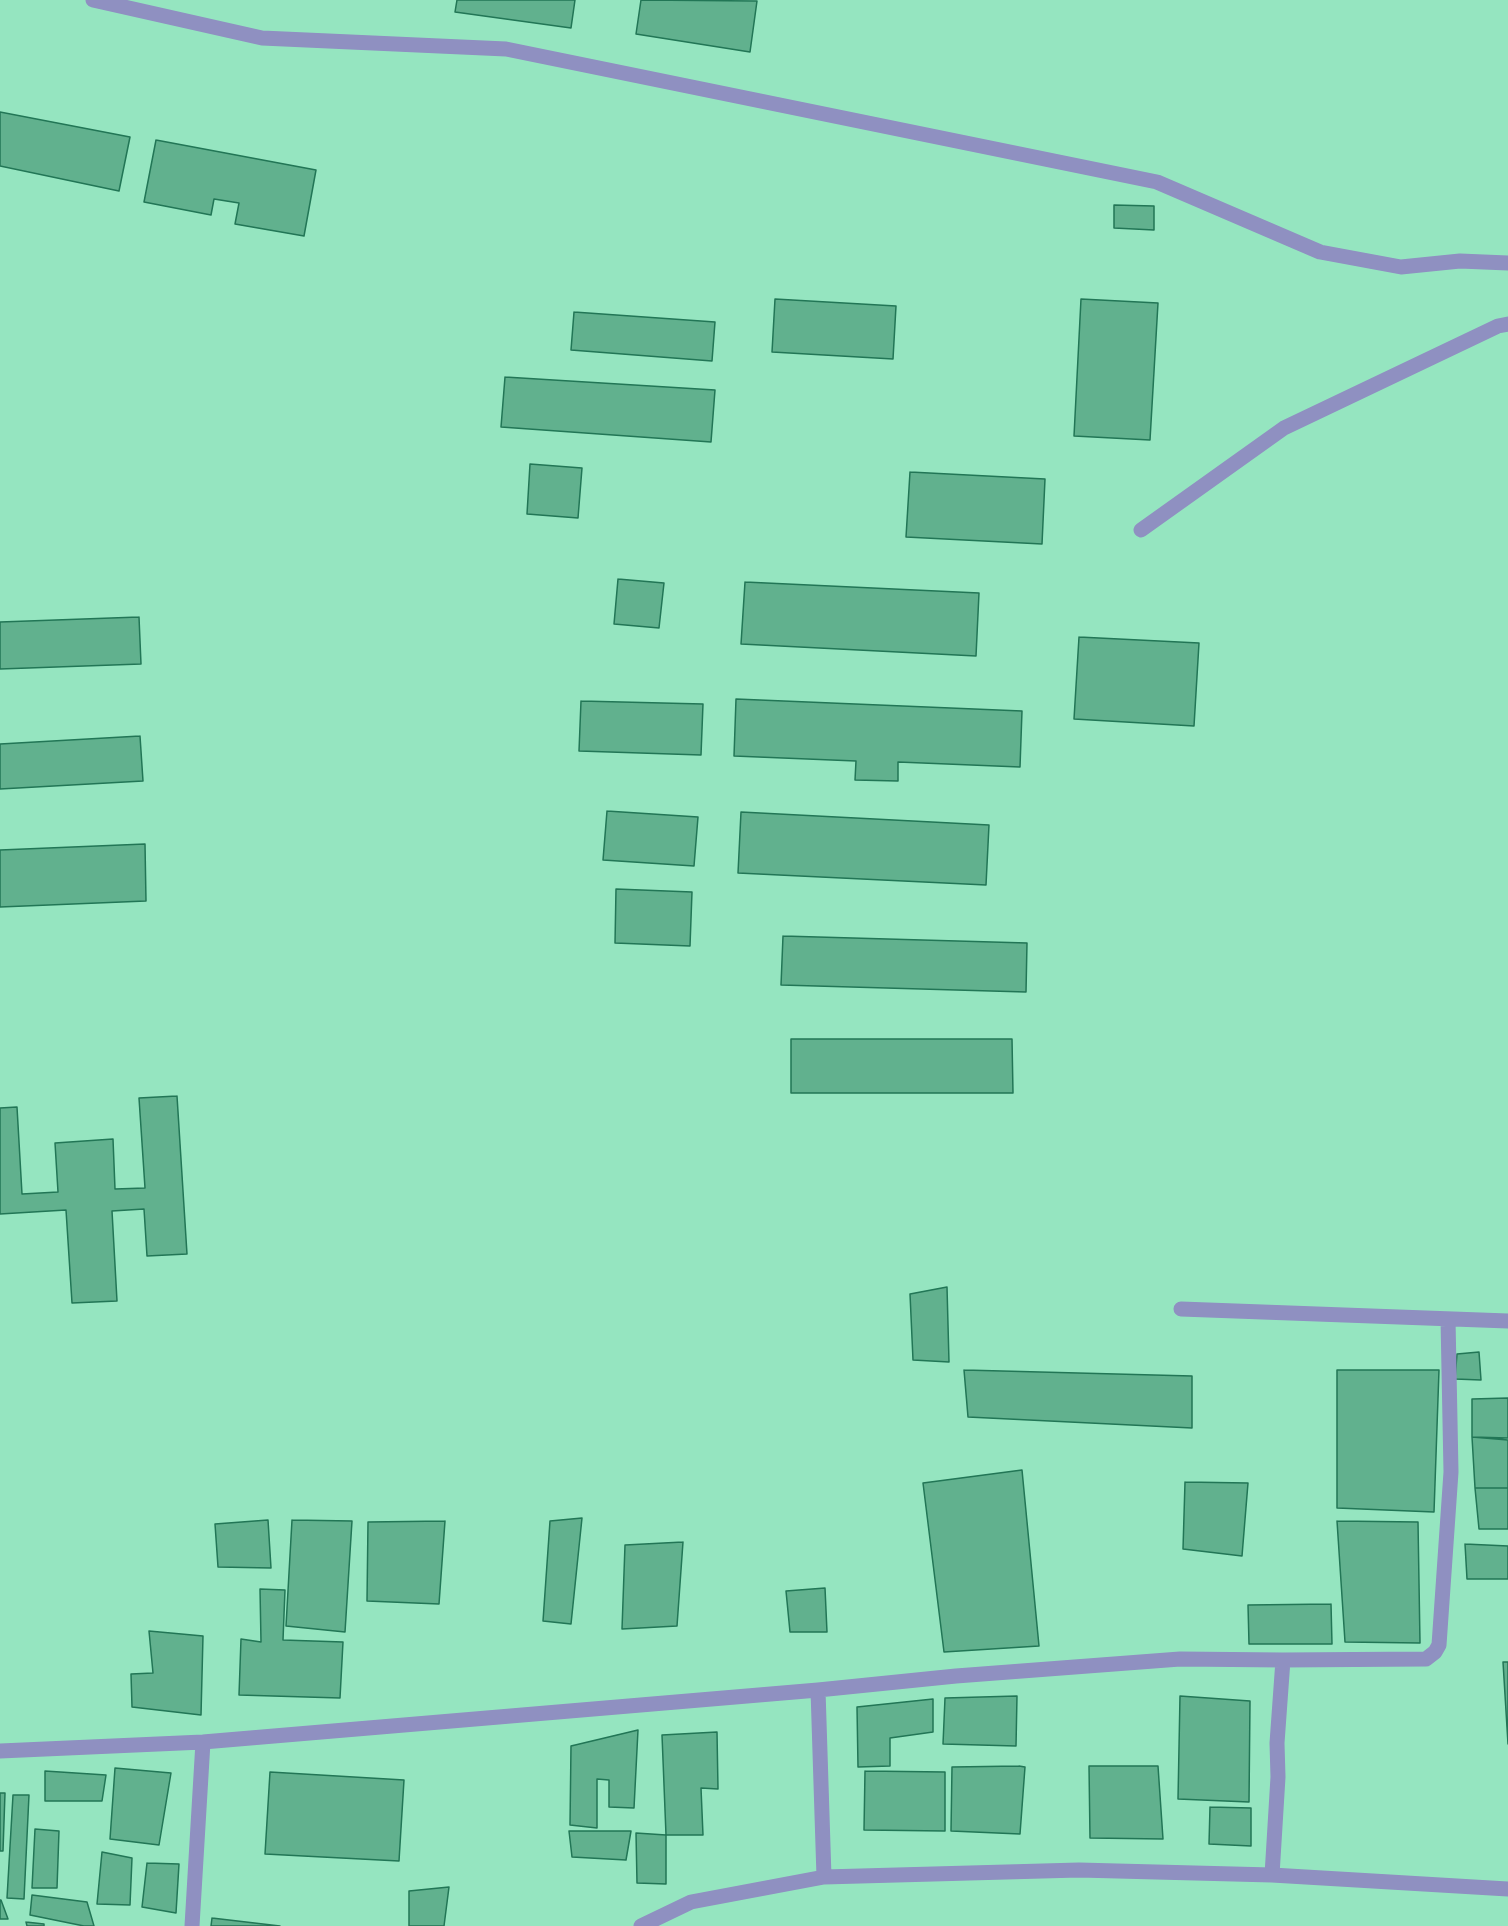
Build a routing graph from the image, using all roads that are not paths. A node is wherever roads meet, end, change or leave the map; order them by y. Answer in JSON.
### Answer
{"nodes":[{"id":1,"x":93,"y":0,"type":"edge"},
{"id":2,"x":1508,"y":263,"type":"edge"},
{"id":3,"x":1508,"y":324,"type":"edge"},
{"id":4,"x":1141,"y":530,"type":"dead end"},
{"id":5,"x":1181,"y":1309,"type":"dead end"},
{"id":6,"x":1448,"y":1319,"type":"junction"},
{"id":7,"x":1508,"y":1321,"type":"edge"},
{"id":8,"x":1283,"y":1660,"type":"junction"},
{"id":9,"x":818,"y":1690,"type":"junction"},
{"id":10,"x":203,"y":1742,"type":"junction"},
{"id":11,"x":0,"y":1751,"type":"edge"},
{"id":12,"x":1272,"y":1875,"type":"junction"},
{"id":13,"x":824,"y":1877,"type":"junction"},
{"id":14,"x":1508,"y":1889,"type":"edge"},
{"id":15,"x":192,"y":1926,"type":"edge"},
{"id":16,"x":641,"y":1926,"type":"edge"}],
"edges":[{"from":1,"to":2,"type":"street"},
{"from":3,"to":4,"type":"street"},
{"from":5,"to":6,"type":"street"},
{"from":6,"to":7,"type":"street"},
{"from":6,"to":8,"type":"street"},
{"from":8,"to":9,"type":"street"},
{"from":8,"to":12,"type":"street"},
{"from":9,"to":10,"type":"street"},
{"from":9,"to":13,"type":"street"},
{"from":10,"to":11,"type":"street"},
{"from":10,"to":15,"type":"street"},
{"from":12,"to":13,"type":"street"},
{"from":12,"to":14,"type":"street"},
{"from":13,"to":16,"type":"street"}]}
